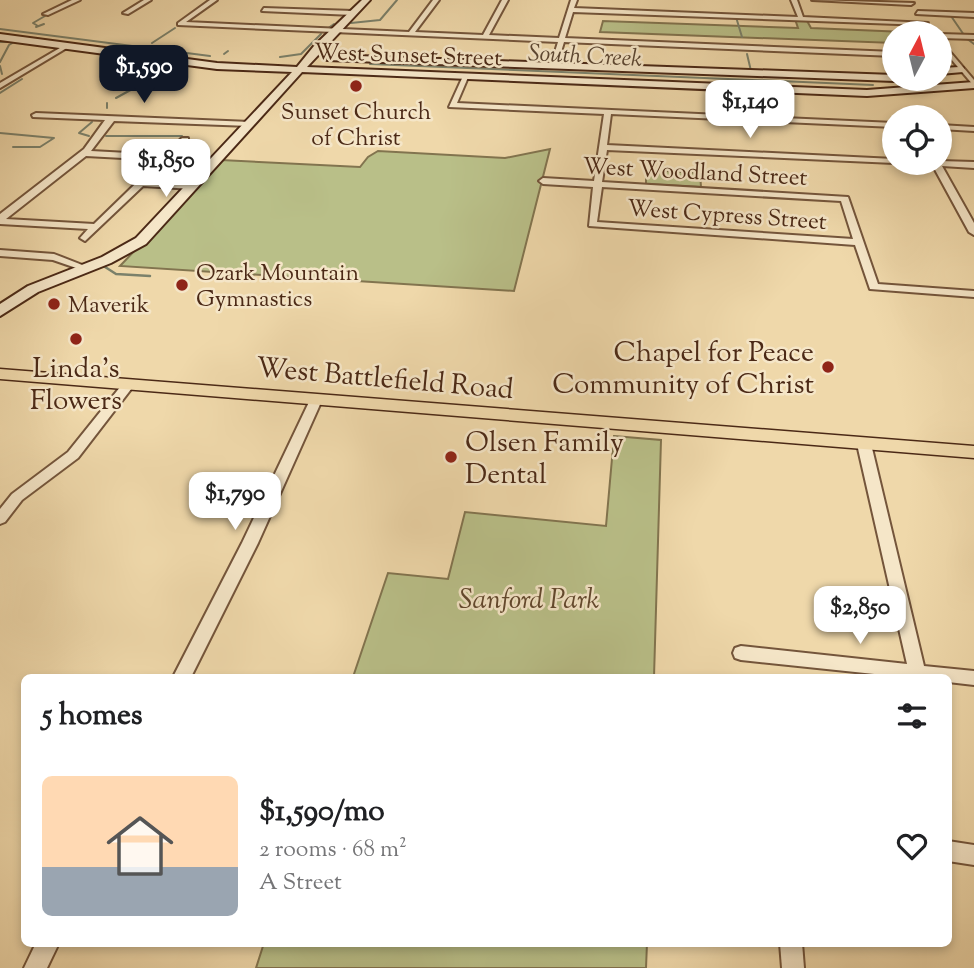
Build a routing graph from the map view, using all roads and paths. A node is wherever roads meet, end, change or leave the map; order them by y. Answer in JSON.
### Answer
{"nodes":[{"id":1,"x":77,"y":0,"type":"edge"},
{"id":2,"x":148,"y":0,"type":"edge"},
{"id":3,"x":214,"y":0,"type":"edge"},
{"id":4,"x":276,"y":0,"type":"edge"},
{"id":5,"x":366,"y":0,"type":"edge"},
{"id":6,"x":436,"y":0,"type":"edge"},
{"id":7,"x":505,"y":0,"type":"edge"},
{"id":8,"x":574,"y":0,"type":"edge"},
{"id":9,"x":794,"y":0,"type":"edge"},
{"id":10,"x":815,"y":0,"type":"edge"},
{"id":11,"x":909,"y":2,"type":"edge"},
{"id":12,"x":571,"y":10,"type":"junction"},
{"id":13,"x":126,"y":13,"type":"dead end"},
{"id":14,"x":353,"y":13,"type":"junction"},
{"id":15,"x":918,"y":13,"type":"junction"},
{"id":16,"x":46,"y":14,"type":"dead end"},
{"id":17,"x":974,"y":15,"type":"edge"},
{"id":18,"x":801,"y":18,"type":"junction"},
{"id":19,"x":882,"y":21,"type":"edge"},
{"id":20,"x":924,"y":21,"type":"edge"},
{"id":21,"x":292,"y":29,"type":"junction"},
{"id":22,"x":335,"y":32,"type":"junction"},
{"id":23,"x":285,"y":35,"type":"dead end"},
{"id":24,"x":410,"y":35,"type":"junction"},
{"id":25,"x":952,"y":36,"type":"edge"},
{"id":26,"x":0,"y":37,"type":"edge"},
{"id":27,"x":974,"y":37,"type":"edge"},
{"id":28,"x":484,"y":38,"type":"junction"},
{"id":29,"x":561,"y":41,"type":"junction"},
{"id":30,"x":325,"y":42,"type":"junction"},
{"id":31,"x":67,"y":46,"type":"junction"},
{"id":32,"x":882,"y":54,"type":"edge"},
{"id":33,"x":360,"y":57,"type":"joint"},
{"id":34,"x":952,"y":58,"type":"edge"},
{"id":35,"x":307,"y":61,"type":"junction"},
{"id":36,"x":554,"y":65,"type":"junction"},
{"id":37,"x":960,"y":69,"type":"junction"},
{"id":38,"x":952,"y":70,"type":"edge"},
{"id":39,"x":466,"y":75,"type":"junction"},
{"id":40,"x":882,"y":77,"type":"edge"},
{"id":41,"x":952,"y":81,"type":"edge"},
{"id":42,"x":973,"y":83,"type":"edge"},
{"id":43,"x":0,"y":86,"type":"edge"},
{"id":44,"x":608,"y":112,"type":"junction"},
{"id":45,"x":36,"y":115,"type":"dead end"},
{"id":46,"x":112,"y":118,"type":"junction"},
{"id":47,"x":250,"y":124,"type":"junction"},
{"id":48,"x":882,"y":124,"type":"edge"},
{"id":49,"x":952,"y":128,"type":"edge"},
{"id":50,"x":974,"y":129,"type":"edge"},
{"id":51,"x":185,"y":141,"type":"dead end"},
{"id":52,"x":605,"y":147,"type":"junction"},
{"id":53,"x":84,"y":153,"type":"junction"},
{"id":54,"x":167,"y":158,"type":"junction"},
{"id":55,"x":882,"y":160,"type":"edge"},
{"id":56,"x":952,"y":164,"type":"edge"},
{"id":57,"x":974,"y":165,"type":"edge"},
{"id":58,"x":944,"y":175,"type":"edge"},
{"id":59,"x":144,"y":180,"type":"junction"},
{"id":60,"x":543,"y":181,"type":"dead end"},
{"id":61,"x":196,"y":183,"type":"junction"},
{"id":62,"x":598,"y":185,"type":"junction"},
{"id":63,"x":970,"y":216,"type":"edge"},
{"id":64,"x":0,"y":220,"type":"edge"},
{"id":65,"x":96,"y":227,"type":"junction"},
{"id":66,"x":974,"y":232,"type":"edge"},
{"id":67,"x":85,"y":238,"type":"dead end"},
{"id":68,"x":859,"y":242,"type":"junction"},
{"id":69,"x":0,"y":253,"type":"edge"},
{"id":70,"x":85,"y":268,"type":"junction"},
{"id":71,"x":974,"y":293,"type":"edge"},
{"id":72,"x":0,"y":311,"type":"edge"},
{"id":73,"x":0,"y":374,"type":"edge"},
{"id":74,"x":129,"y":384,"type":"junction"},
{"id":75,"x":316,"y":400,"type":"junction"},
{"id":76,"x":864,"y":444,"type":"junction"},
{"id":77,"x":974,"y":452,"type":"edge"},
{"id":78,"x":0,"y":519,"type":"edge"},
{"id":79,"x":741,"y":653,"type":"dead end"},
{"id":80,"x":917,"y":671,"type":"junction"},
{"id":81,"x":184,"y":674,"type":"edge"},
{"id":82,"x":941,"y":674,"type":"edge"},
{"id":83,"x":952,"y":675,"type":"edge"},
{"id":84,"x":974,"y":678,"type":"edge"},
{"id":85,"x":952,"y":852,"type":"edge"},
{"id":86,"x":974,"y":855,"type":"edge"},
{"id":87,"x":46,"y":947,"type":"edge"},
{"id":88,"x":791,"y":947,"type":"edge"},
{"id":89,"x":35,"y":968,"type":"edge"},
{"id":90,"x":793,"y":968,"type":"edge"}],
"edges":[{"from":1,"to":16,"type":"street"},
{"from":2,"to":13,"type":"street"},
{"from":3,"to":21,"type":"street"},
{"from":4,"to":14,"type":"street"},
{"from":5,"to":14,"type":"main road"},
{"from":6,"to":24,"type":"street"},
{"from":7,"to":28,"type":"street"},
{"from":8,"to":12,"type":"street"},
{"from":9,"to":18,"type":"street"},
{"from":10,"to":11,"type":"street"},
{"from":11,"to":15,"type":"street"},
{"from":12,"to":18,"type":"street"},
{"from":12,"to":29,"type":"street"},
{"from":14,"to":22,"type":"main road"},
{"from":15,"to":17,"type":"street"},
{"from":15,"to":20,"type":"street"},
{"from":18,"to":19,"type":"street"},
{"from":21,"to":22,"type":"street"},
{"from":21,"to":23,"type":"street"},
{"from":22,"to":24,"type":"street"},
{"from":22,"to":30,"type":"main road"},
{"from":24,"to":28,"type":"street"},
{"from":25,"to":27,"type":"street"},
{"from":26,"to":31,"type":"main road","name":"West Sunset Street"},
{"from":28,"to":29,"type":"street"},
{"from":29,"to":32,"type":"street"},
{"from":29,"to":36,"type":"street"},
{"from":30,"to":35,"type":"main road"},
{"from":30,"to":35,"type":"main road"},
{"from":31,"to":35,"type":"main road","name":"West Sunset Street"},
{"from":31,"to":43,"type":"street"},
{"from":33,"to":35,"type":"main road","name":"West Sunset Street"},
{"from":33,"to":36,"type":"main road","name":"West Sunset Street"},
{"from":34,"to":37,"type":"street"},
{"from":35,"to":39,"type":"main road","name":"West Sunset Street"},
{"from":35,"to":47,"type":"main road"},
{"from":36,"to":40,"type":"main road","name":"West Sunset Street"},
{"from":37,"to":38,"type":"main road"},
{"from":37,"to":42,"type":"street"},
{"from":39,"to":42,"type":"main road","name":"West Sunset Street"},
{"from":39,"to":44,"type":"street"},
{"from":41,"to":42,"type":"main road"},
{"from":44,"to":48,"type":"street"},
{"from":44,"to":52,"type":"street"},
{"from":45,"to":46,"type":"street"},
{"from":46,"to":47,"type":"street"},
{"from":46,"to":53,"type":"street"},
{"from":47,"to":61,"type":"main road"},
{"from":49,"to":50,"type":"street"},
{"from":51,"to":54,"type":"street"},
{"from":52,"to":55,"type":"street"},
{"from":52,"to":62,"type":"street"},
{"from":53,"to":54,"type":"street"},
{"from":53,"to":64,"type":"street"},
{"from":54,"to":59,"type":"street"},
{"from":56,"to":57,"type":"street"},
{"from":58,"to":63,"type":"street"},
{"from":59,"to":61,"type":"street"},
{"from":59,"to":65,"type":"street"},
{"from":60,"to":62,"type":"street","name":"West Woodland Street"},
{"from":61,"to":70,"type":"main road"},
{"from":62,"to":68,"type":"street","name":"West Woodland Street"},
{"from":62,"to":68,"type":"street","name":"West Cypress Street"},
{"from":63,"to":66,"type":"street"},
{"from":64,"to":65,"type":"street"},
{"from":65,"to":67,"type":"street"},
{"from":68,"to":71,"type":"street"},
{"from":69,"to":70,"type":"street"},
{"from":70,"to":72,"type":"main road"},
{"from":73,"to":74,"type":"main road","name":"West Battlefield Road"},
{"from":74,"to":75,"type":"main road","name":"West Battlefield Road"},
{"from":74,"to":78,"type":"street"},
{"from":75,"to":76,"type":"main road","name":"West Battlefield Road"},
{"from":75,"to":81,"type":"street"},
{"from":76,"to":77,"type":"main road","name":"West Battlefield Road"},
{"from":76,"to":80,"type":"street"},
{"from":79,"to":80,"type":"street"},
{"from":80,"to":82,"type":"street"},
{"from":83,"to":84,"type":"street"},
{"from":85,"to":86,"type":"street"},
{"from":87,"to":89,"type":"street"},
{"from":88,"to":90,"type":"street"}]}
